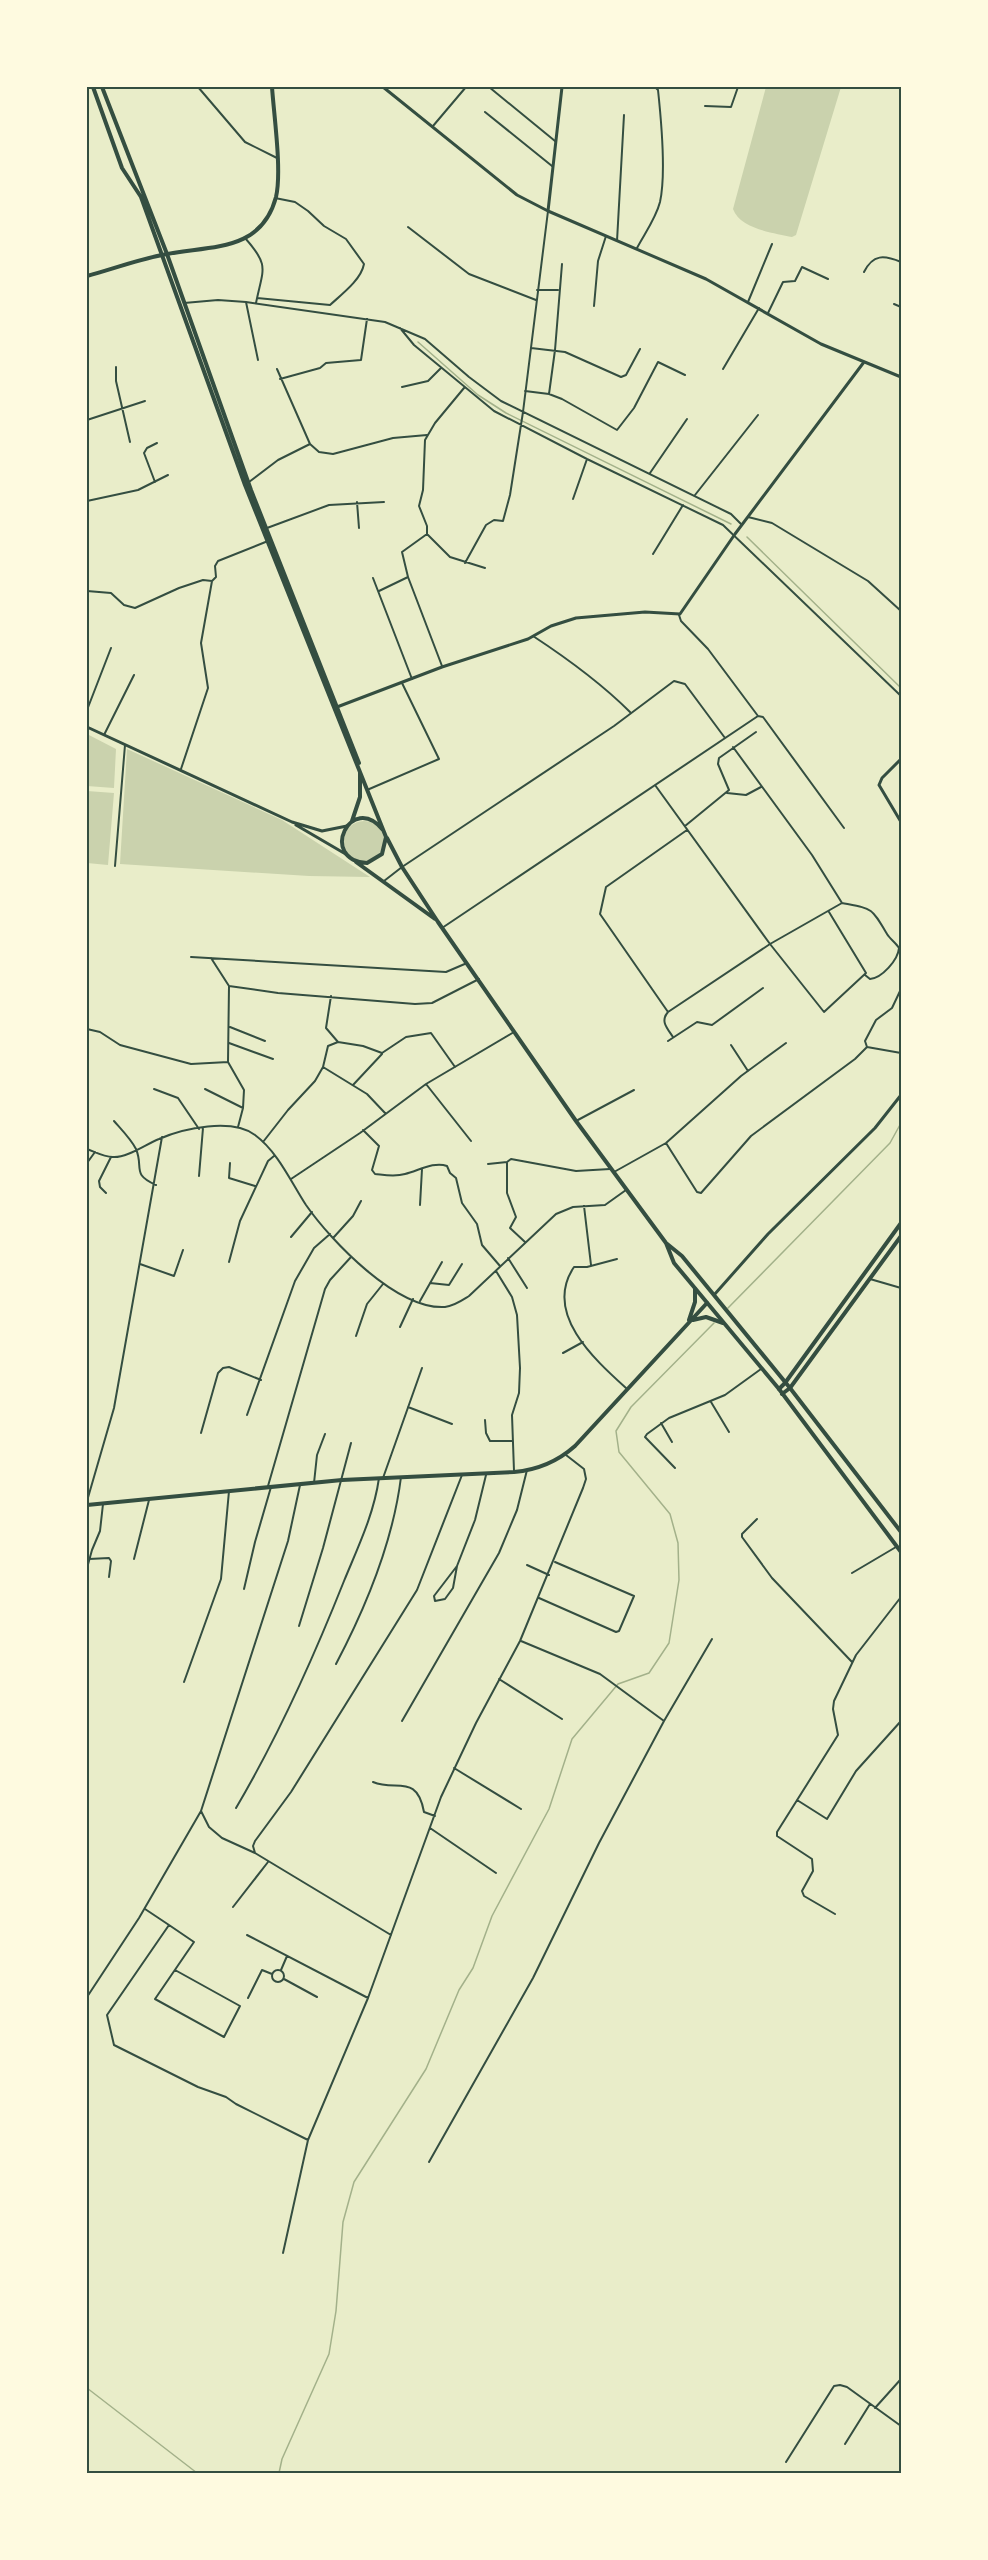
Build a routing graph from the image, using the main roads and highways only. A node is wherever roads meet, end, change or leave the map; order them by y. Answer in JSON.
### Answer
{"nodes":[{"id":1,"x":93,"y":87,"type":"edge"},
{"id":2,"x":102,"y":87,"type":"edge"},
{"id":3,"x":272,"y":87,"type":"edge"},
{"id":4,"x":164,"y":254,"type":"junction"},
{"id":5,"x":87,"y":276,"type":"edge"},
{"id":6,"x":360,"y":770,"type":"junction"},
{"id":7,"x":351,"y":822,"type":"junction"},
{"id":8,"x":383,"y":830,"type":"junction"},
{"id":9,"x":386,"y":837,"type":"junction"},
{"id":10,"x":354,"y":861,"type":"junction"},
{"id":11,"x":438,"y":922,"type":"junction"},
{"id":12,"x":901,"y":1223,"type":"edge"},
{"id":13,"x":901,"y":1236,"type":"edge"},
{"id":14,"x":666,"y":1243,"type":"junction"},
{"id":15,"x":694,"y":1289,"type":"junction"},
{"id":16,"x":714,"y":1295,"type":"junction"},
{"id":17,"x":707,"y":1303,"type":"junction"},
{"id":18,"x":687,"y":1324,"type":"junction"},
{"id":19,"x":725,"y":1325,"type":"junction"},
{"id":20,"x":785,"y":1383,"type":"junction"},
{"id":21,"x":790,"y":1388,"type":"junction"},
{"id":22,"x":778,"y":1389,"type":"junction"},
{"id":23,"x":782,"y":1394,"type":"junction"},
{"id":24,"x":87,"y":1503,"type":"edge"},
{"id":25,"x":899,"y":1526,"type":"edge"},
{"id":26,"x":901,"y":1532,"type":"edge"},
{"id":27,"x":901,"y":1552,"type":"edge"}],
"edges":[{"from":1,"to":4,"type":"main road"},
{"from":2,"to":4,"type":"main road"},
{"from":3,"to":4,"type":"main road"},
{"from":4,"to":5,"type":"main road"},
{"from":4,"to":6,"type":"main road"},
{"from":4,"to":6,"type":"main road"},
{"from":6,"to":7,"type":"main road"},
{"from":6,"to":8,"type":"main road"},
{"from":7,"to":8,"type":"main road"},
{"from":7,"to":10,"type":"main road"},
{"from":8,"to":9,"type":"main road"},
{"from":9,"to":10,"type":"main road"},
{"from":9,"to":11,"type":"main road"},
{"from":10,"to":11,"type":"main road"},
{"from":11,"to":14,"type":"main road"},
{"from":12,"to":20,"type":"main road"},
{"from":13,"to":21,"type":"main road"},
{"from":14,"to":15,"type":"main road"},
{"from":14,"to":16,"type":"main road"},
{"from":15,"to":17,"type":"main road"},
{"from":15,"to":18,"type":"main road"},
{"from":16,"to":17,"type":"main road"},
{"from":16,"to":20,"type":"main road"},
{"from":17,"to":18,"type":"main road"},
{"from":17,"to":19,"type":"main road"},
{"from":18,"to":19,"type":"main road"},
{"from":18,"to":24,"type":"main road"},
{"from":19,"to":22,"type":"main road"},
{"from":20,"to":21,"type":"main road"},
{"from":20,"to":22,"type":"main road"},
{"from":21,"to":23,"type":"main road"},
{"from":21,"to":25,"type":"main road"},
{"from":22,"to":23,"type":"main road"},
{"from":23,"to":27,"type":"main road"},
{"from":25,"to":26,"type":"main road"}]}
